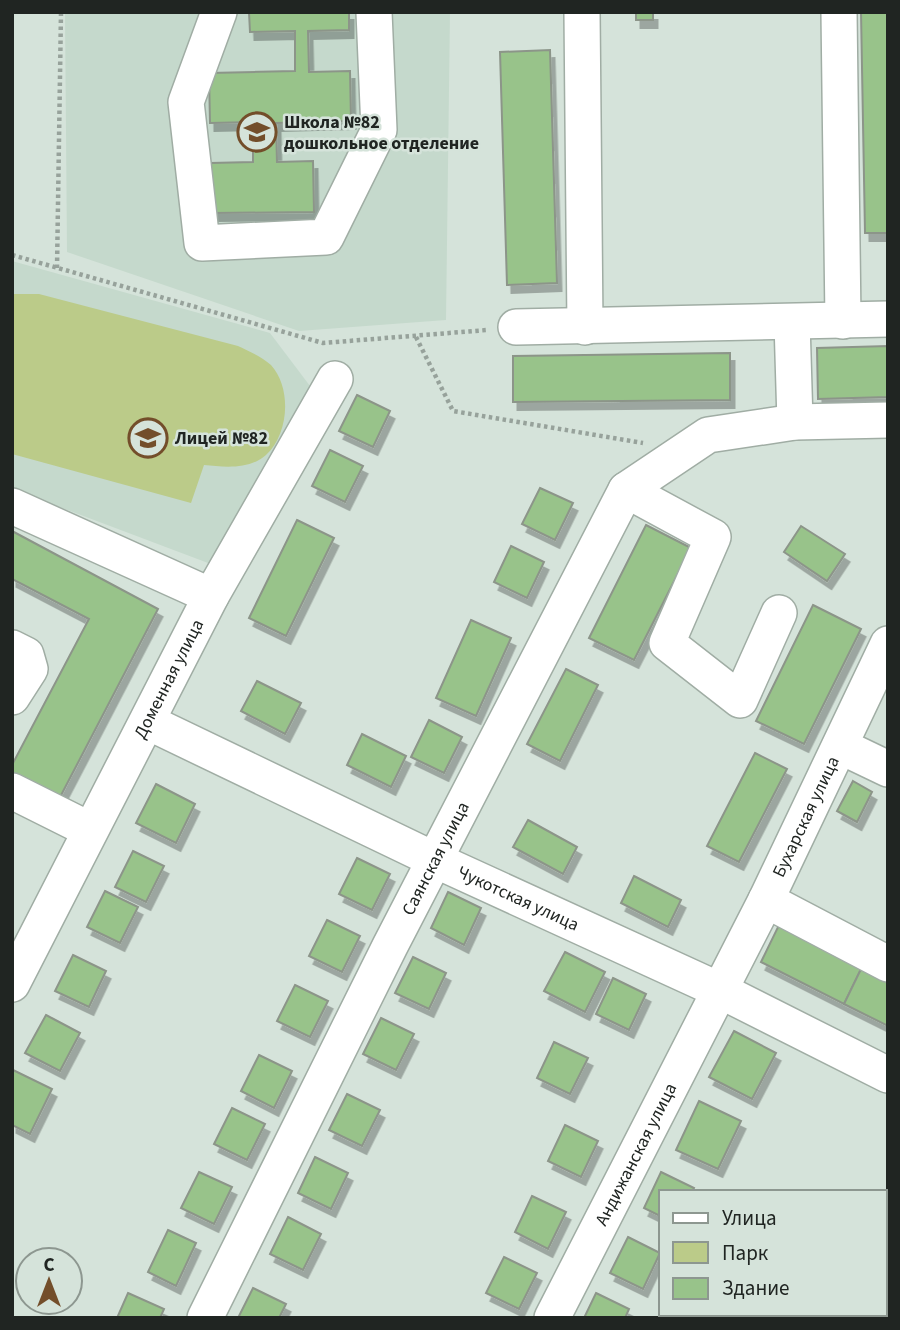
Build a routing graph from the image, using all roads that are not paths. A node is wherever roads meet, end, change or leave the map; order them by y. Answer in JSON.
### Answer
{"nodes":[{"id":1,"x":219,"y":12,"type":"edge"},
{"id":2,"x":374,"y":12,"type":"edge"},
{"id":3,"x":582,"y":12,"type":"edge"},
{"id":4,"x":839,"y":12,"type":"edge"},
{"id":5,"x":888,"y":319,"type":"edge"},
{"id":6,"x":843,"y":321,"type":"junction"},
{"id":7,"x":793,"y":322,"type":"junction"},
{"id":8,"x":516,"y":327,"type":"road end"},
{"id":9,"x":585,"y":327,"type":"junction"},
{"id":10,"x":335,"y":379,"type":"dead end"},
{"id":11,"x":888,"y":420,"type":"edge"},
{"id":12,"x":795,"y":422,"type":"junction"},
{"id":13,"x":626,"y":490,"type":"junction"},
{"id":14,"x":12,"y":506,"type":"edge"},
{"id":15,"x":211,"y":596,"type":"junction"},
{"id":16,"x":779,"y":613,"type":"dead end"},
{"id":17,"x":888,"y":644,"type":"edge"},
{"id":18,"x":12,"y":648,"type":"edge"},
{"id":19,"x":12,"y":697,"type":"edge"},
{"id":20,"x":148,"y":722,"type":"junction"},
{"id":21,"x":840,"y":746,"type":"junction"},
{"id":22,"x":888,"y":769,"type":"edge"},
{"id":23,"x":12,"y":791,"type":"edge"},
{"id":24,"x":90,"y":830,"type":"junction"},
{"id":25,"x":435,"y":860,"type":"junction"},
{"id":26,"x":766,"y":900,"type":"junction"},
{"id":27,"x":888,"y":964,"type":"edge"},
{"id":28,"x":12,"y":984,"type":"edge"},
{"id":29,"x":719,"y":990,"type":"junction"},
{"id":30,"x":888,"y":1075,"type":"edge"},
{"id":31,"x":205,"y":1318,"type":"edge"},
{"id":32,"x":552,"y":1318,"type":"edge"}],
"edges":[{"from":1,"to":2,"type":"street"},
{"from":3,"to":9,"type":"street"},
{"from":4,"to":6,"type":"street"},
{"from":5,"to":6,"type":"street"},
{"from":6,"to":7,"type":"street"},
{"from":7,"to":9,"type":"street"},
{"from":7,"to":12,"type":"street"},
{"from":8,"to":9,"type":"street"},
{"from":10,"to":15,"type":"street","name":"Доменная улица"},
{"from":11,"to":12,"type":"street"},
{"from":12,"to":13,"type":"street","name":"Саянская улица"},
{"from":13,"to":16,"type":"street"},
{"from":13,"to":25,"type":"street","name":"Саянская улица"},
{"from":14,"to":15,"type":"street"},
{"from":15,"to":20,"type":"street","name":"Доменная улица"},
{"from":17,"to":21,"type":"street","name":"Бухарская улица"},
{"from":18,"to":19,"type":"street"},
{"from":20,"to":24,"type":"street","name":"Доменная улица"},
{"from":20,"to":25,"type":"street","name":"Чукотская улица"},
{"from":21,"to":22,"type":"street"},
{"from":21,"to":26,"type":"street","name":"Бухарская улица"},
{"from":23,"to":24,"type":"street"},
{"from":24,"to":28,"type":"street","name":"Доменная улица"},
{"from":25,"to":29,"type":"street","name":"Чукотская улица"},
{"from":25,"to":31,"type":"street","name":"Саянская улица"},
{"from":26,"to":27,"type":"street"},
{"from":26,"to":29,"type":"street","name":"Бухарская улица"},
{"from":29,"to":30,"type":"street","name":"Чукотская улица"},
{"from":29,"to":32,"type":"street","name":"Андижанская улица"}]}
